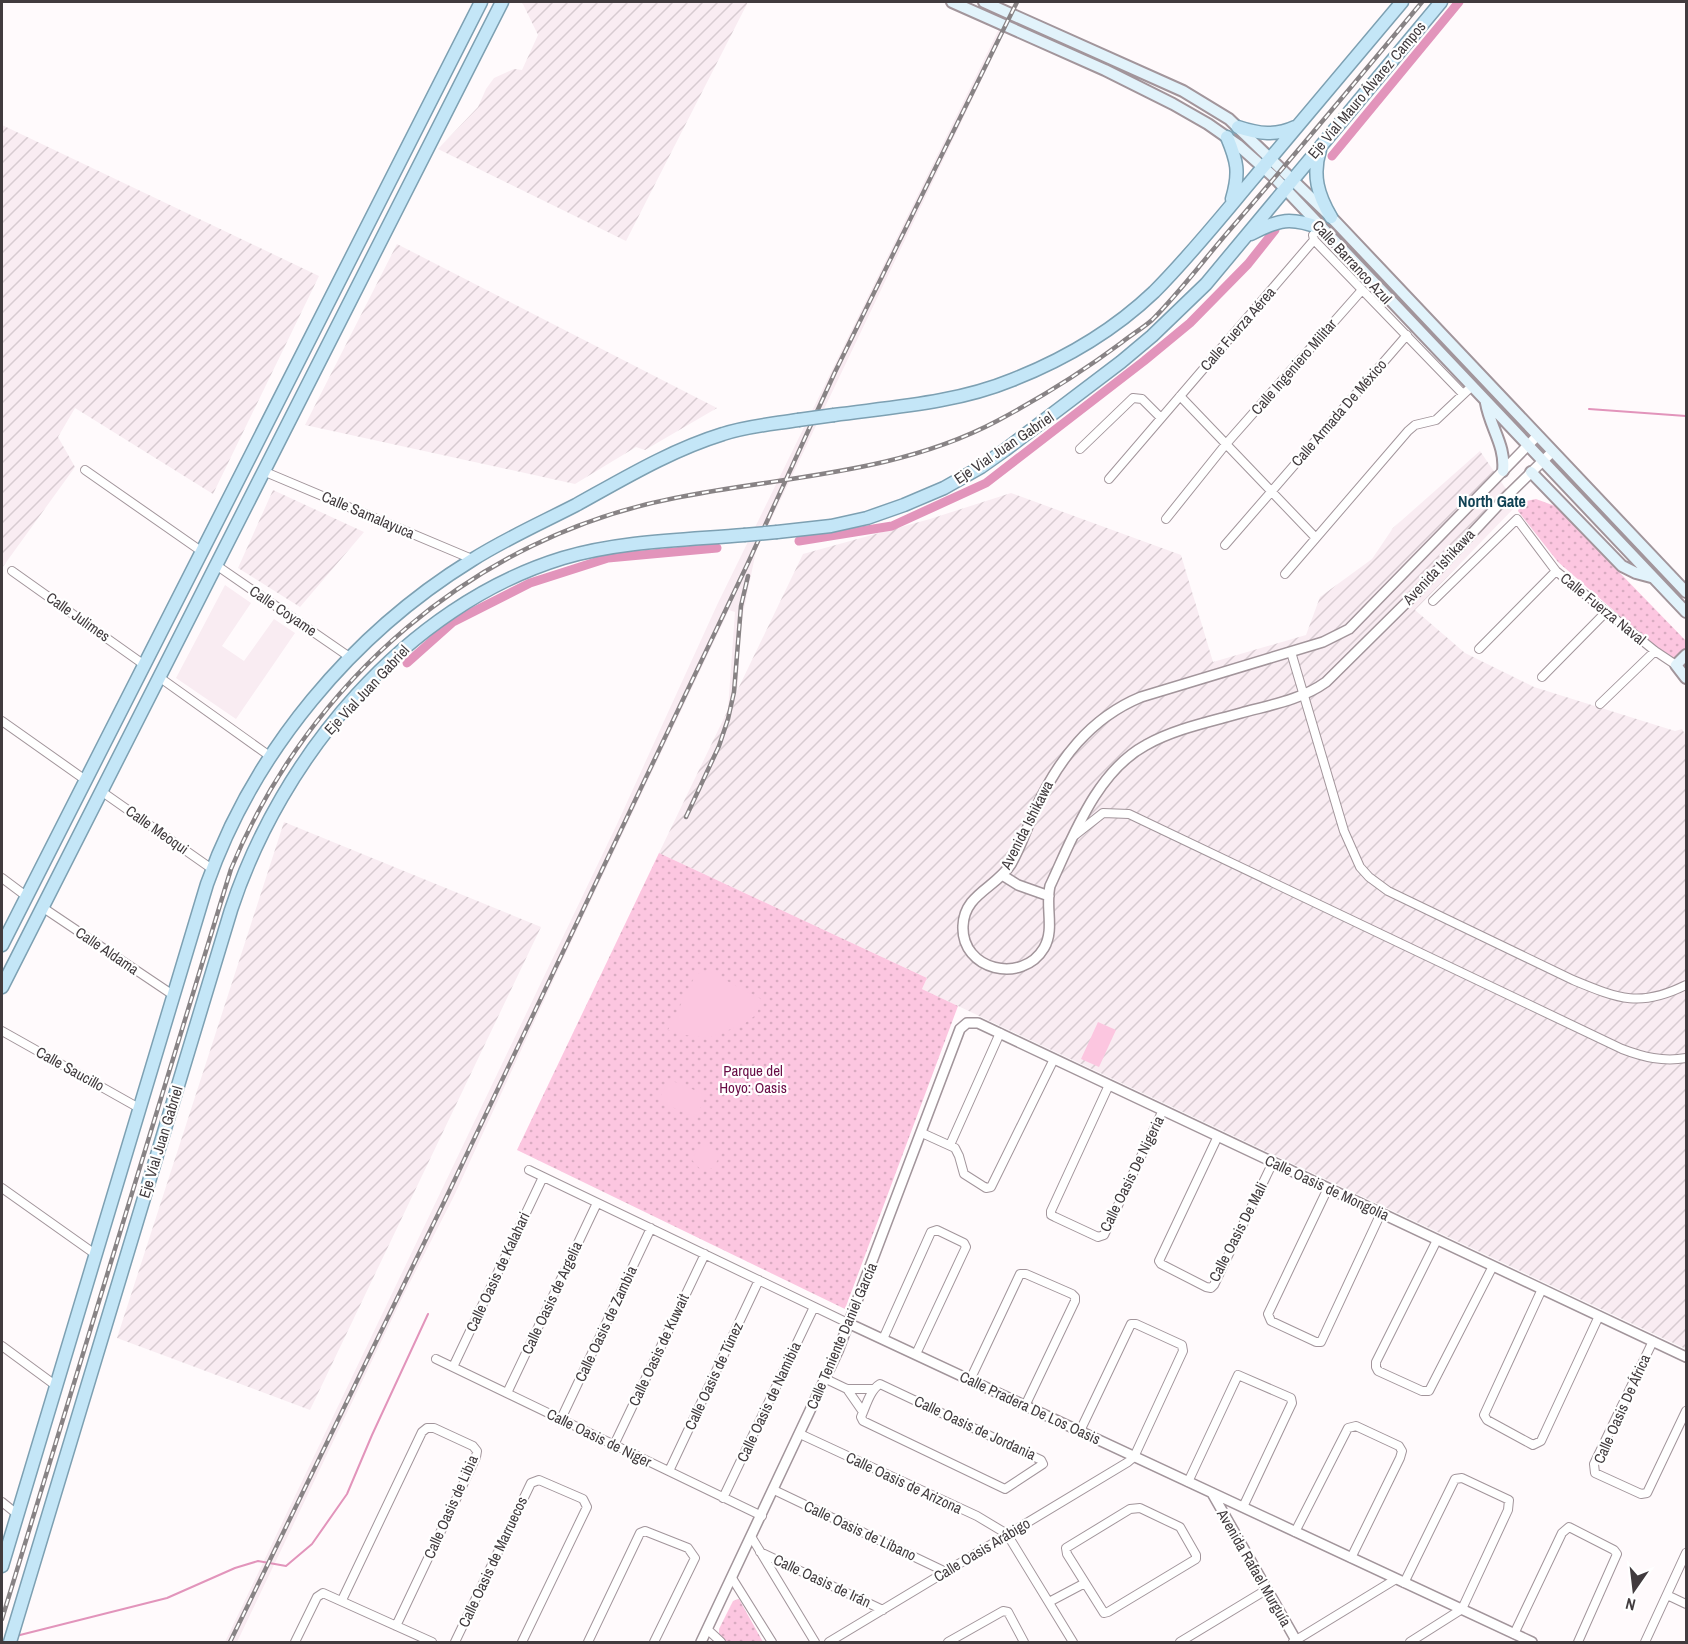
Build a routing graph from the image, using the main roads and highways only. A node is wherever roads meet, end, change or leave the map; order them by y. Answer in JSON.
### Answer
{"nodes":[{"id":1,"x":481,"y":2,"type":"edge"},
{"id":2,"x":502,"y":2,"type":"edge"},
{"id":3,"x":952,"y":2,"type":"edge"},
{"id":4,"x":984,"y":2,"type":"edge"},
{"id":5,"x":1402,"y":2,"type":"edge"},
{"id":6,"x":1441,"y":2,"type":"edge"},
{"id":7,"x":1299,"y":125,"type":"junction"},
{"id":8,"x":1238,"y":128,"type":"junction"},
{"id":9,"x":1227,"y":136,"type":"junction"},
{"id":10,"x":1325,"y":140,"type":"junction"},
{"id":11,"x":1267,"y":163,"type":"junction"},
{"id":12,"x":1294,"y":180,"type":"junction"},
{"id":13,"x":1285,"y":190,"type":"junction"},
{"id":14,"x":1230,"y":205,"type":"junction"},
{"id":15,"x":1331,"y":217,"type":"junction"},
{"id":16,"x":1320,"y":228,"type":"junction"},
{"id":17,"x":1245,"y":237,"type":"junction"},
{"id":18,"x":290,"y":377,"type":"junction"},
{"id":19,"x":307,"y":385,"type":"junction"},
{"id":20,"x":1486,"y":403,"type":"junction"},
{"id":21,"x":1503,"y":471,"type":"road end"},
{"id":22,"x":1531,"y":472,"type":"road end"},
{"id":23,"x":1653,"y":578,"type":"junction"},
{"id":24,"x":1686,"y":592,"type":"edge"},
{"id":25,"x":1686,"y":612,"type":"edge"},
{"id":26,"x":1686,"y":655,"type":"edge"},
{"id":27,"x":1686,"y":678,"type":"edge"},
{"id":28,"x":5,"y":932,"type":"edge"},
{"id":29,"x":2,"y":945,"type":"edge"},
{"id":30,"x":2,"y":987,"type":"edge"},
{"id":31,"x":2,"y":1566,"type":"edge"},
{"id":32,"x":10,"y":1642,"type":"edge"}],
"edges":[{"from":1,"to":18,"type":"main road"},
{"from":2,"to":19,"type":"main road"},
{"from":3,"to":9,"type":"main road","name":"Calle Barranco Azul"},
{"from":4,"to":8,"type":"main road","name":"Calle Barranco Azul"},
{"from":5,"to":7,"type":"main road","name":"Eje Vial Mauro Álvarez Campos"},
{"from":6,"to":10,"type":"main road","name":"Eje Vial Mauro Álvarez Campos"},
{"from":7,"to":8,"type":"main road"},
{"from":7,"to":11,"type":"main road","name":"Eje Vial Mauro Álvarez Campos"},
{"from":8,"to":11,"type":"main road","name":"Calle Barranco Azul"},
{"from":9,"to":11,"type":"main road","name":"Calle Barranco Azul"},
{"from":9,"to":14,"type":"main road"},
{"from":10,"to":12,"type":"main road","name":"Eje Vial Mauro Álvarez Campos"},
{"from":10,"to":15,"type":"main road"},
{"from":11,"to":12,"type":"main road","name":"Calle Barranco Azul"},
{"from":11,"to":13,"type":"main road","name":"Calle Barranco Azul"},
{"from":11,"to":14,"type":"main road","name":"Eje Vial Juan Gabriel"},
{"from":12,"to":13,"type":"main road","name":"Eje Vial Juan Gabriel"},
{"from":12,"to":15,"type":"main road","name":"Calle Barranco Azul"},
{"from":13,"to":16,"type":"main road","name":"Calle Barranco Azul"},
{"from":13,"to":17,"type":"main road","name":"Eje Vial Juan Gabriel"},
{"from":14,"to":31,"type":"main road","name":"Eje Vial Juan Gabriel","bridge":true},
{"from":15,"to":24,"type":"main road","name":"Calle Barranco Azul"},
{"from":16,"to":17,"type":"main road"},
{"from":16,"to":20,"type":"main road","name":"Calle Barranco Azul"},
{"from":17,"to":32,"type":"main road","name":"Eje Vial Juan Gabriel","bridge":true},
{"from":18,"to":19,"type":"main road"},
{"from":18,"to":28,"type":"main road"},
{"from":19,"to":30,"type":"main road"},
{"from":20,"to":21,"type":"main road"},
{"from":20,"to":23,"type":"main road","name":"Calle Barranco Azul"},
{"from":22,"to":23,"type":"main road"},
{"from":23,"to":25,"type":"main road","name":"Calle Barranco Azul"},
{"from":26,"to":27,"type":"main road"},
{"from":28,"to":29,"type":"main road"}]}
